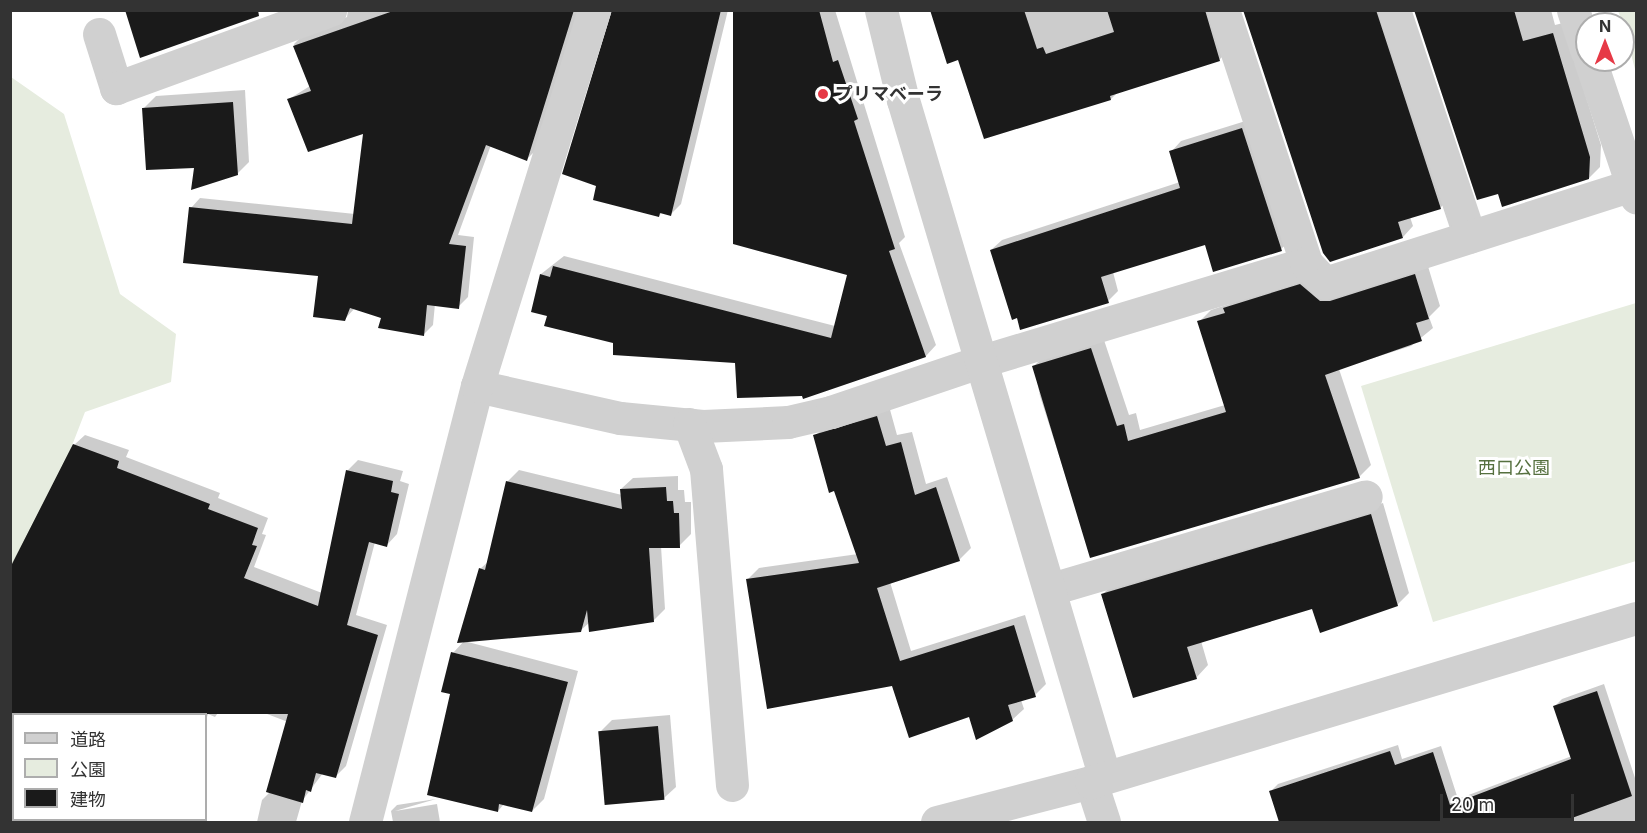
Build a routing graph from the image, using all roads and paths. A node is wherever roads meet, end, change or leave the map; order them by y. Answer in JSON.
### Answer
{"nodes":[{"id":1,"x":330,"y":10,"type":"edge"},
{"id":2,"x":594,"y":10,"type":"edge"},
{"id":3,"x":881,"y":10,"type":"edge"},
{"id":4,"x":1223,"y":10,"type":"edge"},
{"id":5,"x":1394,"y":10,"type":"edge"},
{"id":6,"x":99,"y":34,"type":"dead end"},
{"id":7,"x":1594,"y":72,"type":"edge"},
{"id":8,"x":1634,"y":191,"type":"edge"},
{"id":9,"x":1470,"y":237,"type":"junction"},
{"id":10,"x":1305,"y":263,"type":"junction"},
{"id":11,"x":982,"y":360,"type":"junction"},
{"id":12,"x":477,"y":387,"type":"junction"},
{"id":13,"x":689,"y":424,"type":"junction"},
{"id":14,"x":1366,"y":496,"type":"dead end"},
{"id":15,"x":1050,"y":589,"type":"junction"},
{"id":16,"x":1636,"y":618,"type":"edge"},
{"id":17,"x":1098,"y":780,"type":"junction"},
{"id":18,"x":732,"y":785,"type":"dead end"},
{"id":19,"x":365,"y":822,"type":"edge"},
{"id":20,"x":937,"y":822,"type":"edge"},
{"id":21,"x":1104,"y":822,"type":"edge"}],
"edges":[{"from":1,"to":6,"type":"street"},
{"from":2,"to":12,"type":"street"},
{"from":3,"to":11,"type":"street"},
{"from":4,"to":10,"type":"street"},
{"from":5,"to":9,"type":"street"},
{"from":7,"to":8,"type":"street"},
{"from":8,"to":9,"type":"street"},
{"from":9,"to":10,"type":"street"},
{"from":10,"to":11,"type":"street"},
{"from":11,"to":13,"type":"street"},
{"from":11,"to":15,"type":"street"},
{"from":12,"to":13,"type":"street"},
{"from":12,"to":19,"type":"street"},
{"from":13,"to":18,"type":"street"},
{"from":14,"to":15,"type":"street"},
{"from":15,"to":17,"type":"street"},
{"from":16,"to":17,"type":"street"},
{"from":17,"to":20,"type":"street"},
{"from":17,"to":21,"type":"street"}]}
